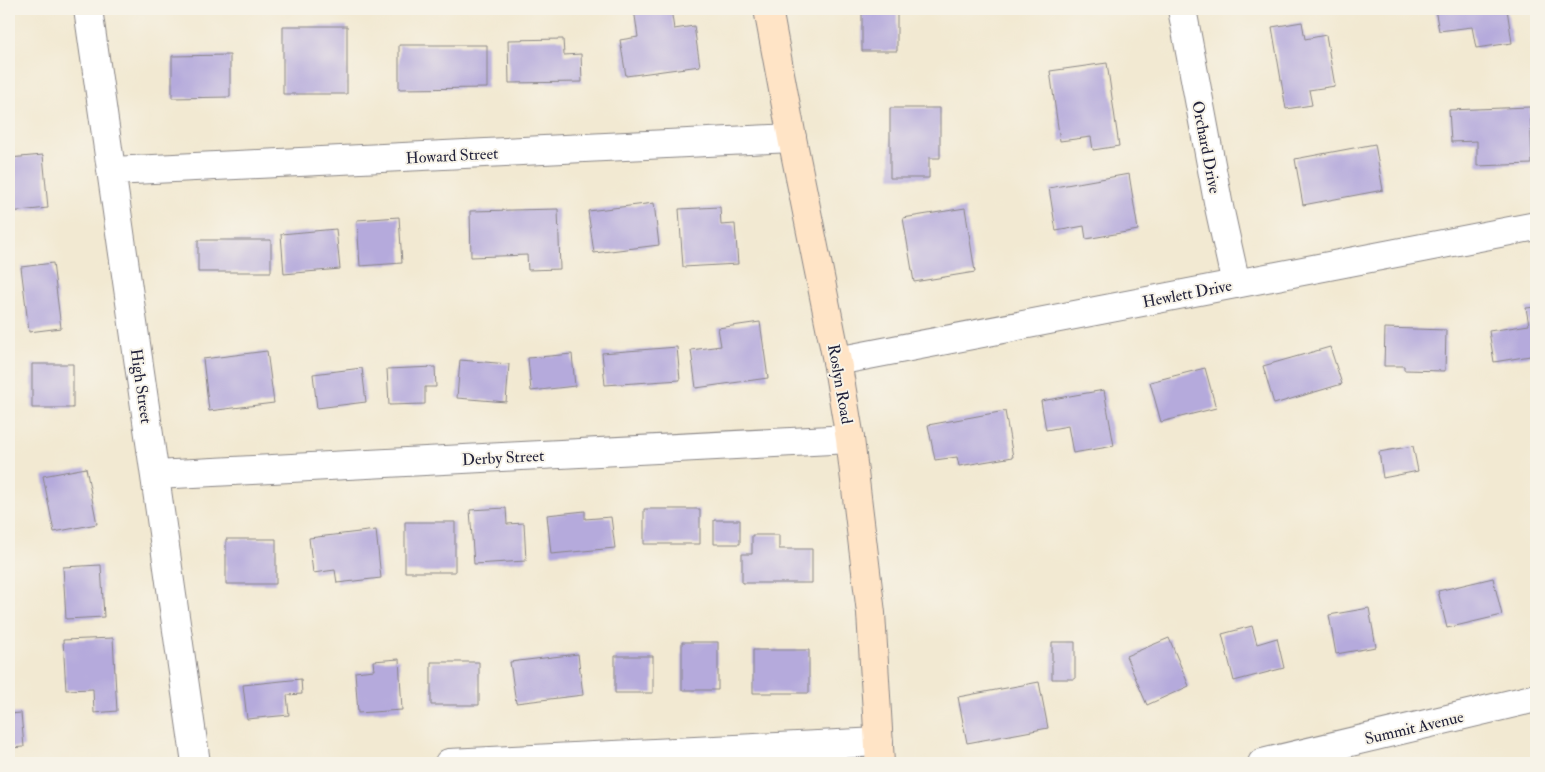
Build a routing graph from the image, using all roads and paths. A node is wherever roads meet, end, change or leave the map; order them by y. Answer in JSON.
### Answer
{"nodes":[{"id":1,"x":88,"y":9,"type":"edge"},
{"id":2,"x":768,"y":9,"type":"edge"},
{"id":3,"x":1182,"y":9,"type":"edge"},
{"id":4,"x":792,"y":138,"type":"junction"},
{"id":5,"x":112,"y":172,"type":"junction"},
{"id":6,"x":1536,"y":226,"type":"edge"},
{"id":7,"x":1236,"y":284,"type":"junction"},
{"id":8,"x":838,"y":361,"type":"junction"},
{"id":9,"x":850,"y":439,"type":"junction"},
{"id":10,"x":155,"y":475,"type":"junction"},
{"id":11,"x":1536,"y":698,"type":"edge"},
{"id":12,"x":880,"y":753,"type":"edge"},
{"id":13,"x":196,"y":763,"type":"edge"},
{"id":14,"x":449,"y":763,"type":"edge"},
{"id":15,"x":1262,"y":763,"type":"edge"}],
"edges":[{"from":1,"to":5,"type":"street","name":"High Street"},
{"from":2,"to":4,"type":"main road","name":"Roslyn Road"},
{"from":3,"to":7,"type":"street","name":"Orchard Drive"},
{"from":4,"to":5,"type":"street","name":"Howard Street"},
{"from":4,"to":8,"type":"main road","name":"Roslyn Road"},
{"from":5,"to":10,"type":"street","name":"High Street"},
{"from":6,"to":7,"type":"street","name":"Hewlett Drive"},
{"from":7,"to":8,"type":"street","name":"Hewlett Drive"},
{"from":8,"to":9,"type":"main road","name":"Roslyn Road"},
{"from":9,"to":10,"type":"street","name":"Derby Street"},
{"from":9,"to":12,"type":"main road","name":"Roslyn Road"},
{"from":10,"to":13,"type":"street","name":"High Street"},
{"from":11,"to":15,"type":"street","name":"Summit Avenue"},
{"from":12,"to":14,"type":"street"}]}
